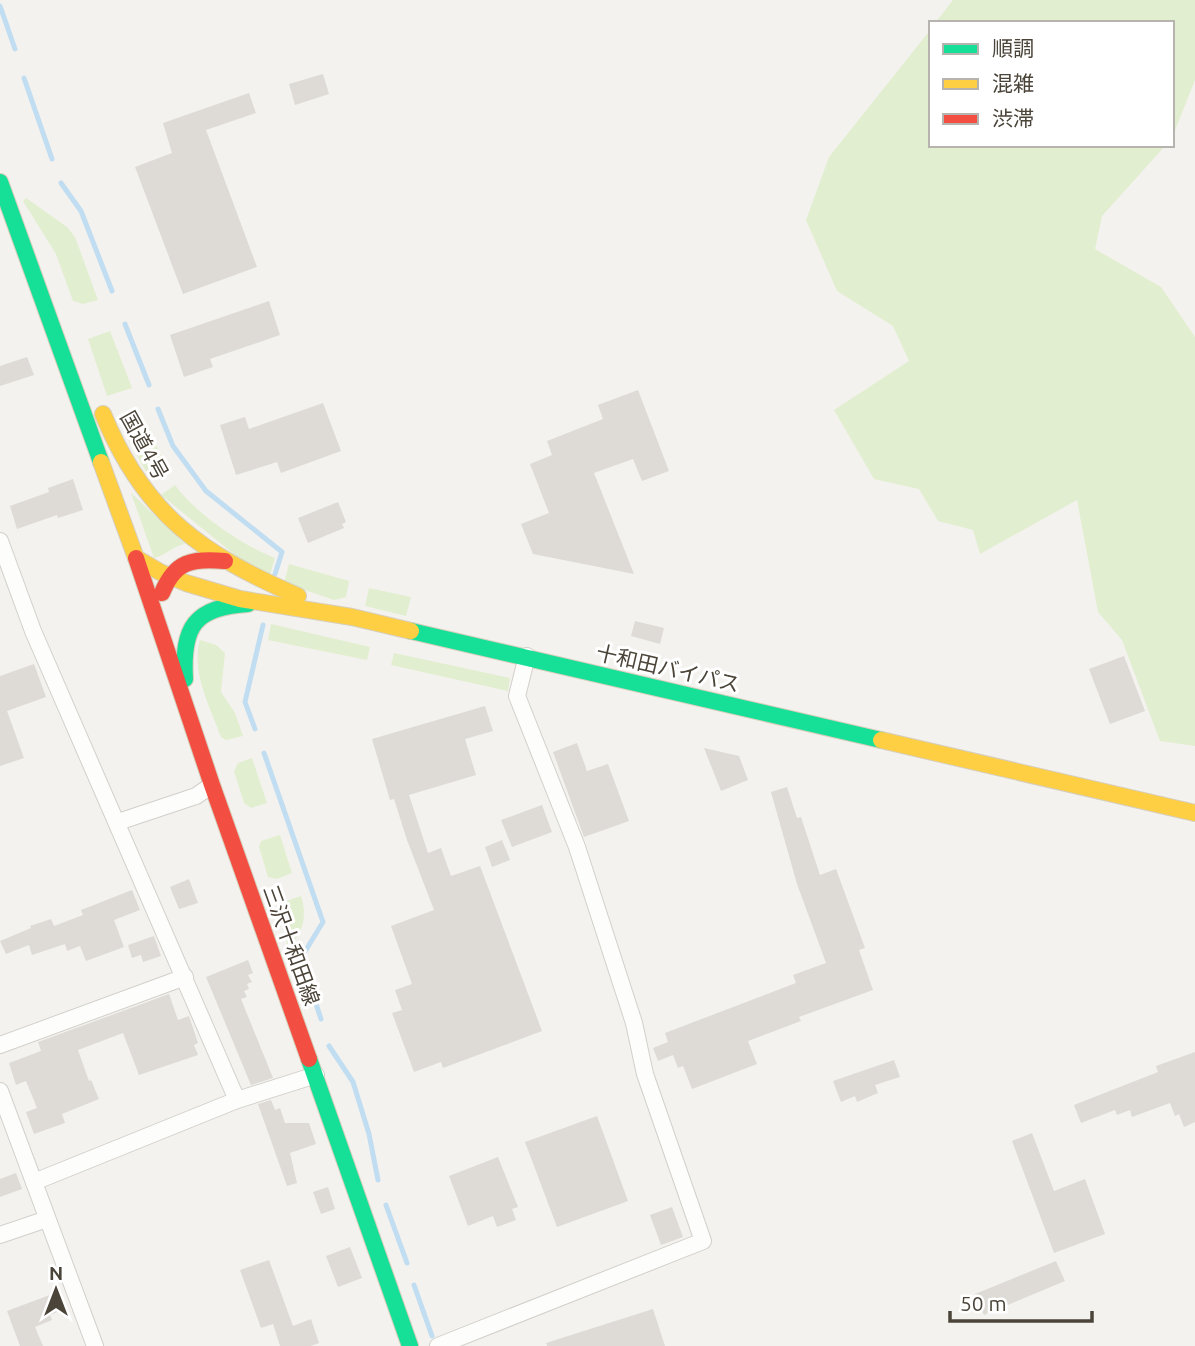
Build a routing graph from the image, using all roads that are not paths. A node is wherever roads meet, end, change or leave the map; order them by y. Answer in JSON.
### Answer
{"nodes":[{"id":1,"x":3,"y":190,"type":"edge"},
{"id":2,"x":74,"y":341,"type":"dead end"},
{"id":3,"x":95,"y":393,"type":"dead end"},
{"id":4,"x":0,"y":541,"type":"edge"},
{"id":5,"x":136,"y":558,"type":"junction"},
{"id":6,"x":225,"y":561,"type":"junction"},
{"id":7,"x":169,"y":577,"type":"junction"},
{"id":8,"x":274,"y":605,"type":"junction"},
{"id":9,"x":352,"y":617,"type":"junction"},
{"id":10,"x":159,"y":626,"type":"junction"},
{"id":11,"x":527,"y":656,"type":"junction"},
{"id":12,"x":188,"y":712,"type":"junction"},
{"id":13,"x":212,"y":785,"type":"junction"},
{"id":14,"x":1195,"y":813,"type":"edge"},
{"id":15,"x":118,"y":822,"type":"junction"},
{"id":16,"x":185,"y":977,"type":"junction"},
{"id":17,"x":0,"y":1045,"type":"edge"},
{"id":18,"x":316,"y":1075,"type":"junction"},
{"id":19,"x":0,"y":1091,"type":"edge"},
{"id":20,"x":237,"y":1100,"type":"junction"},
{"id":21,"x":4,"y":1114,"type":"edge"},
{"id":22,"x":34,"y":1181,"type":"junction"},
{"id":23,"x":47,"y":1219,"type":"junction"},
{"id":24,"x":0,"y":1235,"type":"edge"},
{"id":25,"x":409,"y":1343,"type":"edge"},
{"id":26,"x":95,"y":1346,"type":"edge"},
{"id":27,"x":390,"y":1346,"type":"edge"},
{"id":28,"x":438,"y":1346,"type":"edge"}],
"edges":[{"from":1,"to":2,"type":"main road","name":"国道4号"},
{"from":1,"to":5,"type":"main road","name":"国道4号"},
{"from":3,"to":6,"type":"main road","name":"国道4号"},
{"from":4,"to":15,"type":"street"},
{"from":5,"to":7,"type":"main road","name":"十和田バイパス"},
{"from":5,"to":10,"type":"main road","name":"三沢十和田線"},
{"from":6,"to":7,"type":"main road"},
{"from":6,"to":9,"type":"main road","name":"国道4号"},
{"from":7,"to":8,"type":"main road","name":"十和田バイパス"},
{"from":7,"to":10,"type":"main road"},
{"from":8,"to":9,"type":"main road","name":"十和田バイパス"},
{"from":8,"to":12,"type":"main road"},
{"from":9,"to":11,"type":"main road","name":"十和田バイパス"},
{"from":10,"to":12,"type":"main road","name":"三沢十和田線"},
{"from":11,"to":14,"type":"main road","name":"十和田バイパス"},
{"from":11,"to":28,"type":"street"},
{"from":12,"to":13,"type":"main road","name":"三沢十和田線"},
{"from":13,"to":15,"type":"street"},
{"from":13,"to":18,"type":"main road","name":"三沢十和田線"},
{"from":15,"to":16,"type":"street"},
{"from":16,"to":17,"type":"street"},
{"from":16,"to":20,"type":"street"},
{"from":18,"to":20,"type":"street"},
{"from":18,"to":25,"type":"main road","name":"三沢十和田線"},
{"from":19,"to":21,"type":"street"},
{"from":20,"to":22,"type":"street"},
{"from":21,"to":22,"type":"street"},
{"from":22,"to":23,"type":"street"},
{"from":23,"to":24,"type":"street"},
{"from":23,"to":26,"type":"street"},
{"from":25,"to":27,"type":"street"}]}
